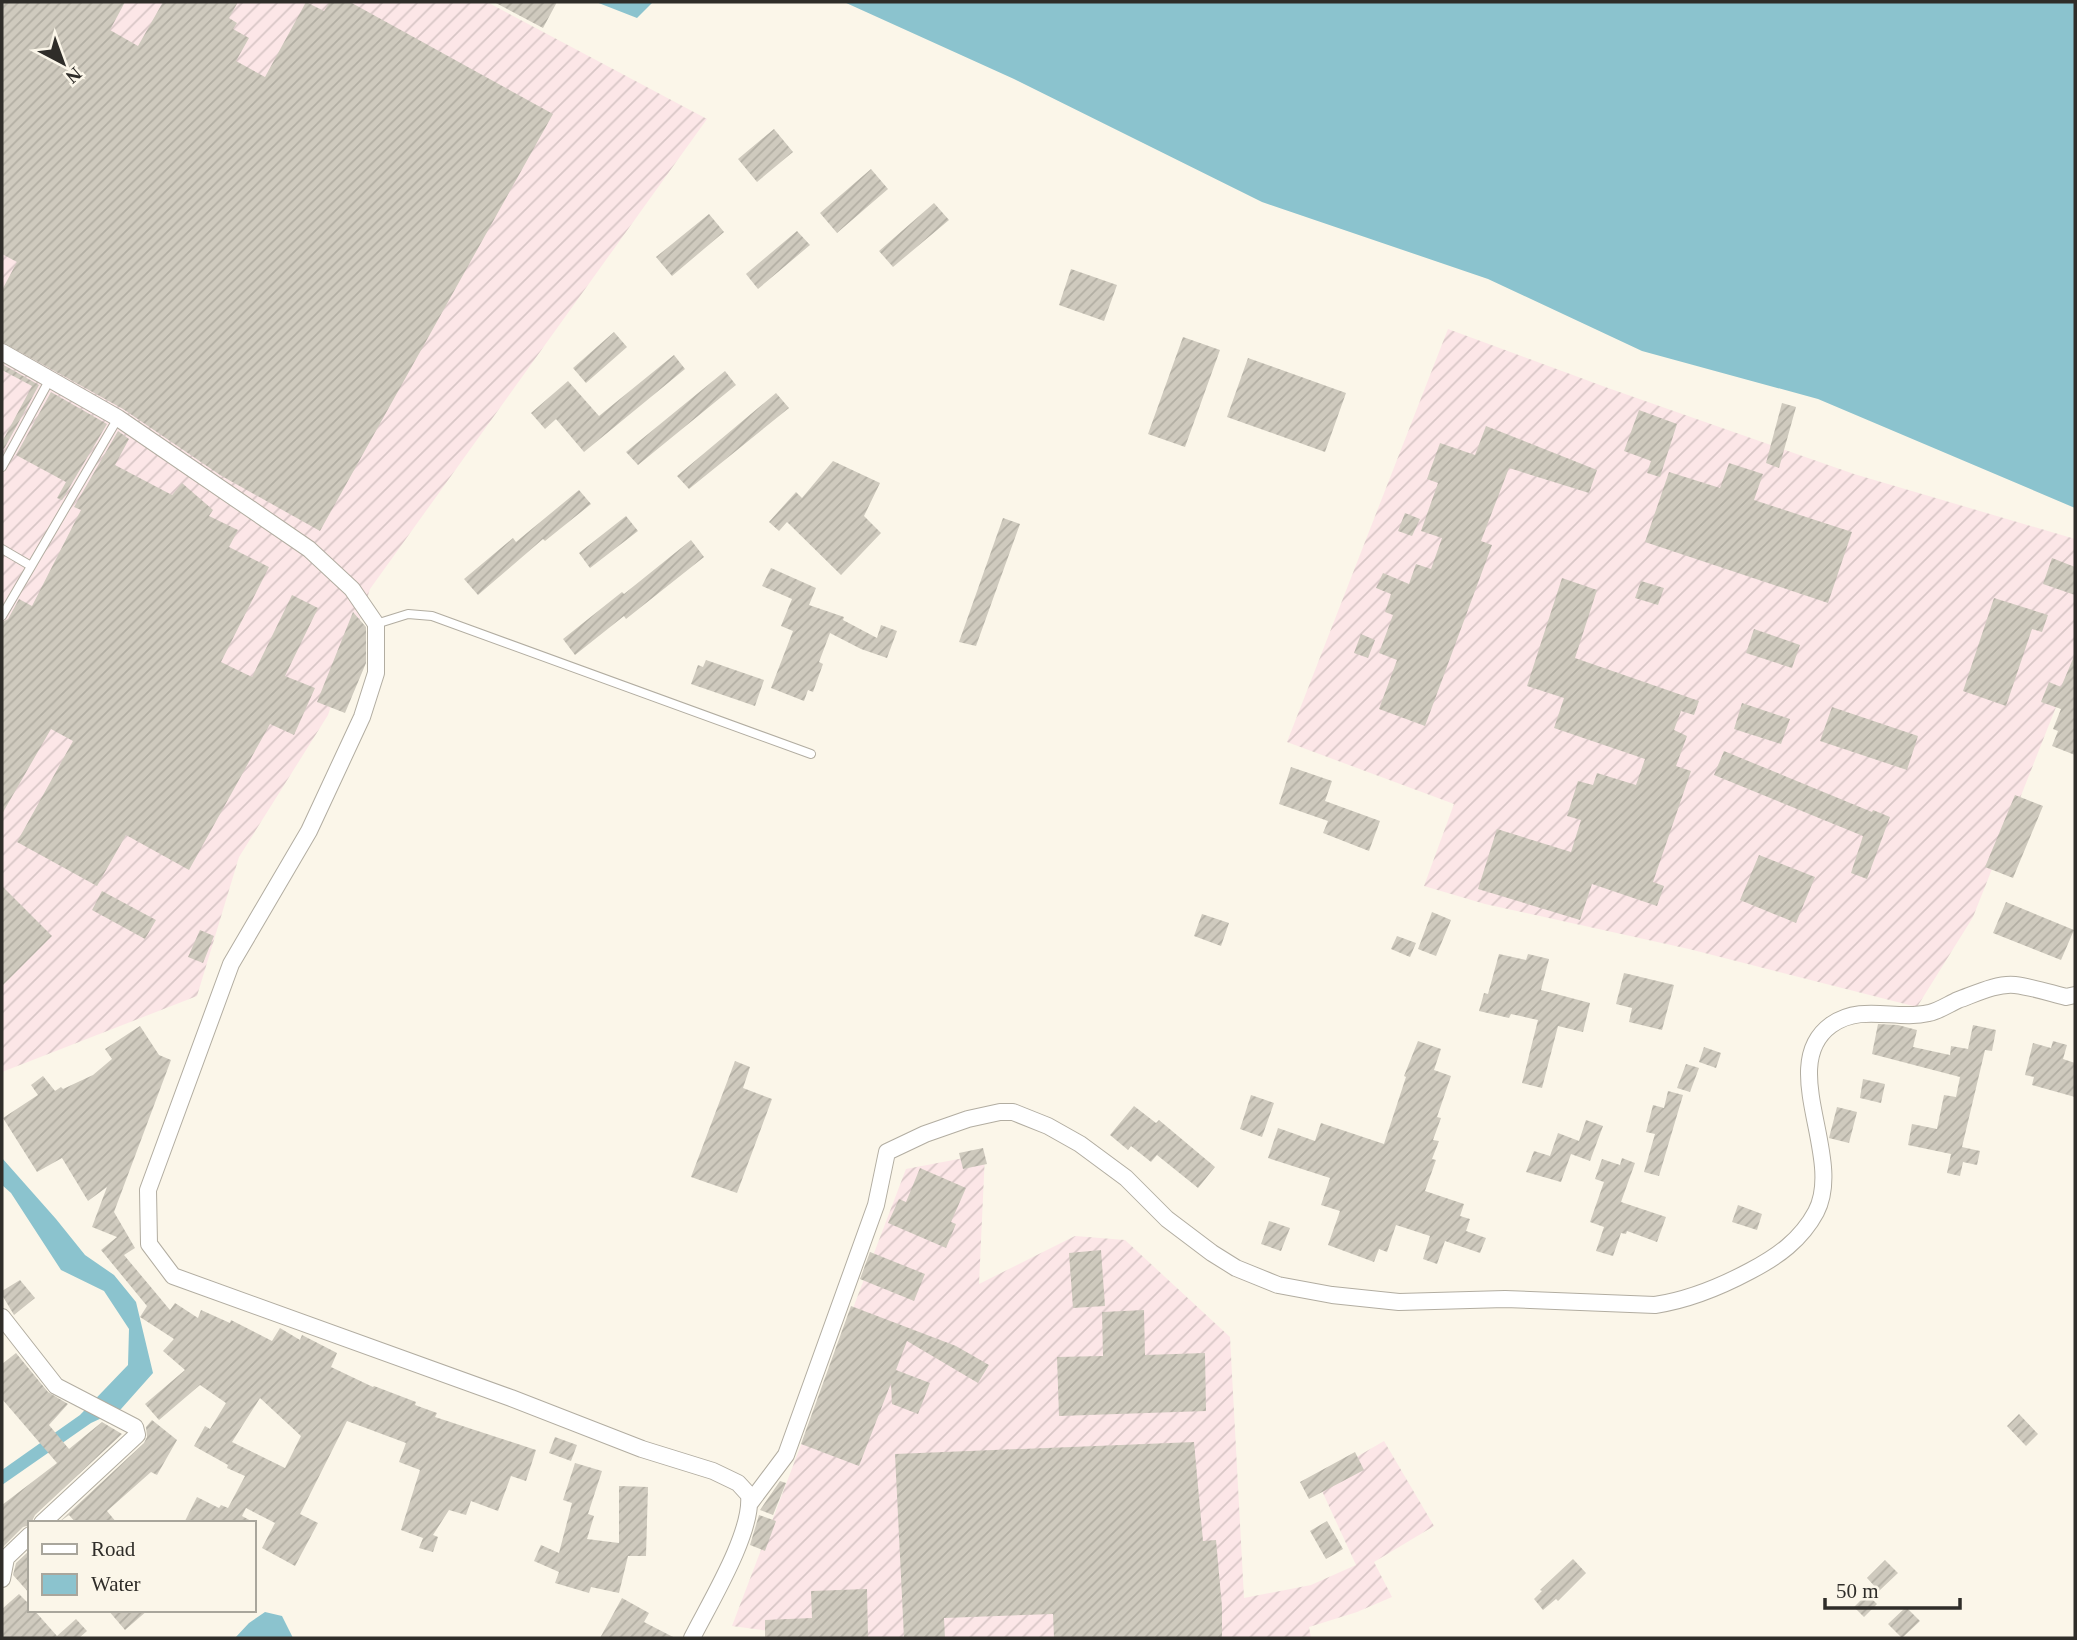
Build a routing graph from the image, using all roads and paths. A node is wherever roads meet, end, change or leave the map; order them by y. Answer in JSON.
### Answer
{"nodes":[{"id":1,"x":2,"y":352,"type":"edge"},
{"id":2,"x":50,"y":379,"type":"junction"},
{"id":3,"x":118,"y":418,"type":"junction"},
{"id":4,"x":2,"y":467,"type":"edge"},
{"id":5,"x":2,"y":549,"type":"edge"},
{"id":6,"x":31,"y":566,"type":"junction"},
{"id":7,"x":2,"y":616,"type":"edge"},
{"id":8,"x":376,"y":624,"type":"junction"},
{"id":9,"x":811,"y":754,"type":"dead end"},
{"id":10,"x":2075,"y":995,"type":"edge"},
{"id":11,"x":2,"y":1317,"type":"edge"},
{"id":12,"x":750,"y":1503,"type":"junction"},
{"id":13,"x":44,"y":1521,"type":"edge"},
{"id":14,"x":28,"y":1537,"type":"edge"},
{"id":15,"x":2,"y":1579,"type":"edge"},
{"id":16,"x":692,"y":1638,"type":"edge"}],
"edges":[{"from":1,"to":2,"type":"street"},
{"from":2,"to":3,"type":"street"},
{"from":2,"to":4,"type":"lane"},
{"from":3,"to":6,"type":"lane"},
{"from":3,"to":8,"type":"street"},
{"from":5,"to":6,"type":"lane"},
{"from":6,"to":7,"type":"lane"},
{"from":8,"to":9,"type":"lane"},
{"from":8,"to":12,"type":"street"},
{"from":10,"to":12,"type":"street"},
{"from":11,"to":13,"type":"street"},
{"from":12,"to":16,"type":"street"},
{"from":14,"to":15,"type":"street"}]}
